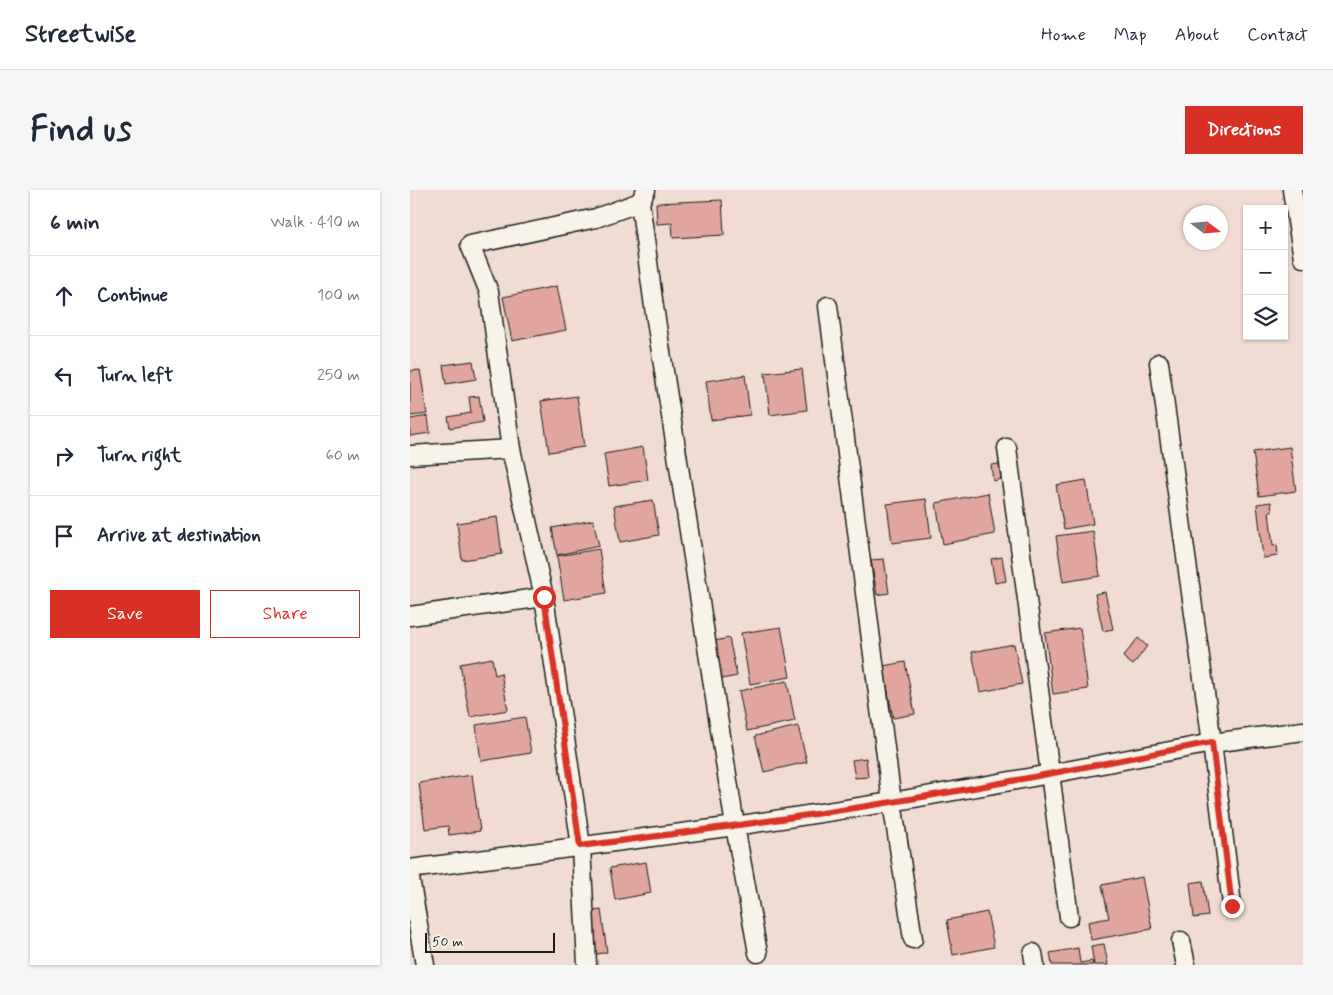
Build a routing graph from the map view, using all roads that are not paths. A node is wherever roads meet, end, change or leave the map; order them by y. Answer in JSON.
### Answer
{"nodes":[{"id":1,"x":1292,"y":190,"type":"edge"},
{"id":2,"x":643,"y":196,"type":"edge"},
{"id":3,"x":1303,"y":258,"type":"edge"},
{"id":4,"x":828,"y":306,"type":"dead end"},
{"id":5,"x":1159,"y":363,"type":"dead end"},
{"id":6,"x":1007,"y":448,"type":"dead end"},
{"id":7,"x":511,"y":449,"type":"junction"},
{"id":8,"x":410,"y":455,"type":"edge"},
{"id":9,"x":544,"y":597,"type":"junction"},
{"id":10,"x":410,"y":616,"type":"edge"},
{"id":11,"x":1303,"y":731,"type":"edge"},
{"id":12,"x":1212,"y":742,"type":"junction"},
{"id":13,"x":1050,"y":774,"type":"junction"},
{"id":14,"x":892,"y":802,"type":"junction"},
{"id":15,"x":735,"y":826,"type":"junction"},
{"id":16,"x":580,"y":846,"type":"junction"},
{"id":17,"x":410,"y":870,"type":"edge"},
{"id":18,"x":410,"y":878,"type":"edge"},
{"id":19,"x":1232,"y":906,"type":"dead end"},
{"id":20,"x":1069,"y":917,"type":"dead end"},
{"id":21,"x":913,"y":939,"type":"dead end"},
{"id":22,"x":1181,"y":942,"type":"dead end"},
{"id":23,"x":758,"y":954,"type":"dead end"},
{"id":24,"x":426,"y":965,"type":"edge"},
{"id":25,"x":587,"y":965,"type":"edge"},
{"id":26,"x":1186,"y":965,"type":"edge"}],
"edges":[{"from":1,"to":3,"type":"street"},
{"from":2,"to":7,"type":"street"},
{"from":2,"to":15,"type":"street"},
{"from":4,"to":14,"type":"street"},
{"from":5,"to":12,"type":"street"},
{"from":6,"to":13,"type":"street"},
{"from":7,"to":8,"type":"street"},
{"from":7,"to":9,"type":"street"},
{"from":9,"to":10,"type":"street"},
{"from":9,"to":16,"type":"street"},
{"from":11,"to":12,"type":"street"},
{"from":12,"to":13,"type":"street"},
{"from":12,"to":19,"type":"street"},
{"from":13,"to":14,"type":"street"},
{"from":13,"to":20,"type":"street"},
{"from":14,"to":15,"type":"street"},
{"from":14,"to":21,"type":"street"},
{"from":15,"to":16,"type":"street"},
{"from":15,"to":23,"type":"street"},
{"from":16,"to":17,"type":"street"},
{"from":16,"to":25,"type":"street"},
{"from":18,"to":24,"type":"street"},
{"from":22,"to":26,"type":"street"}]}
